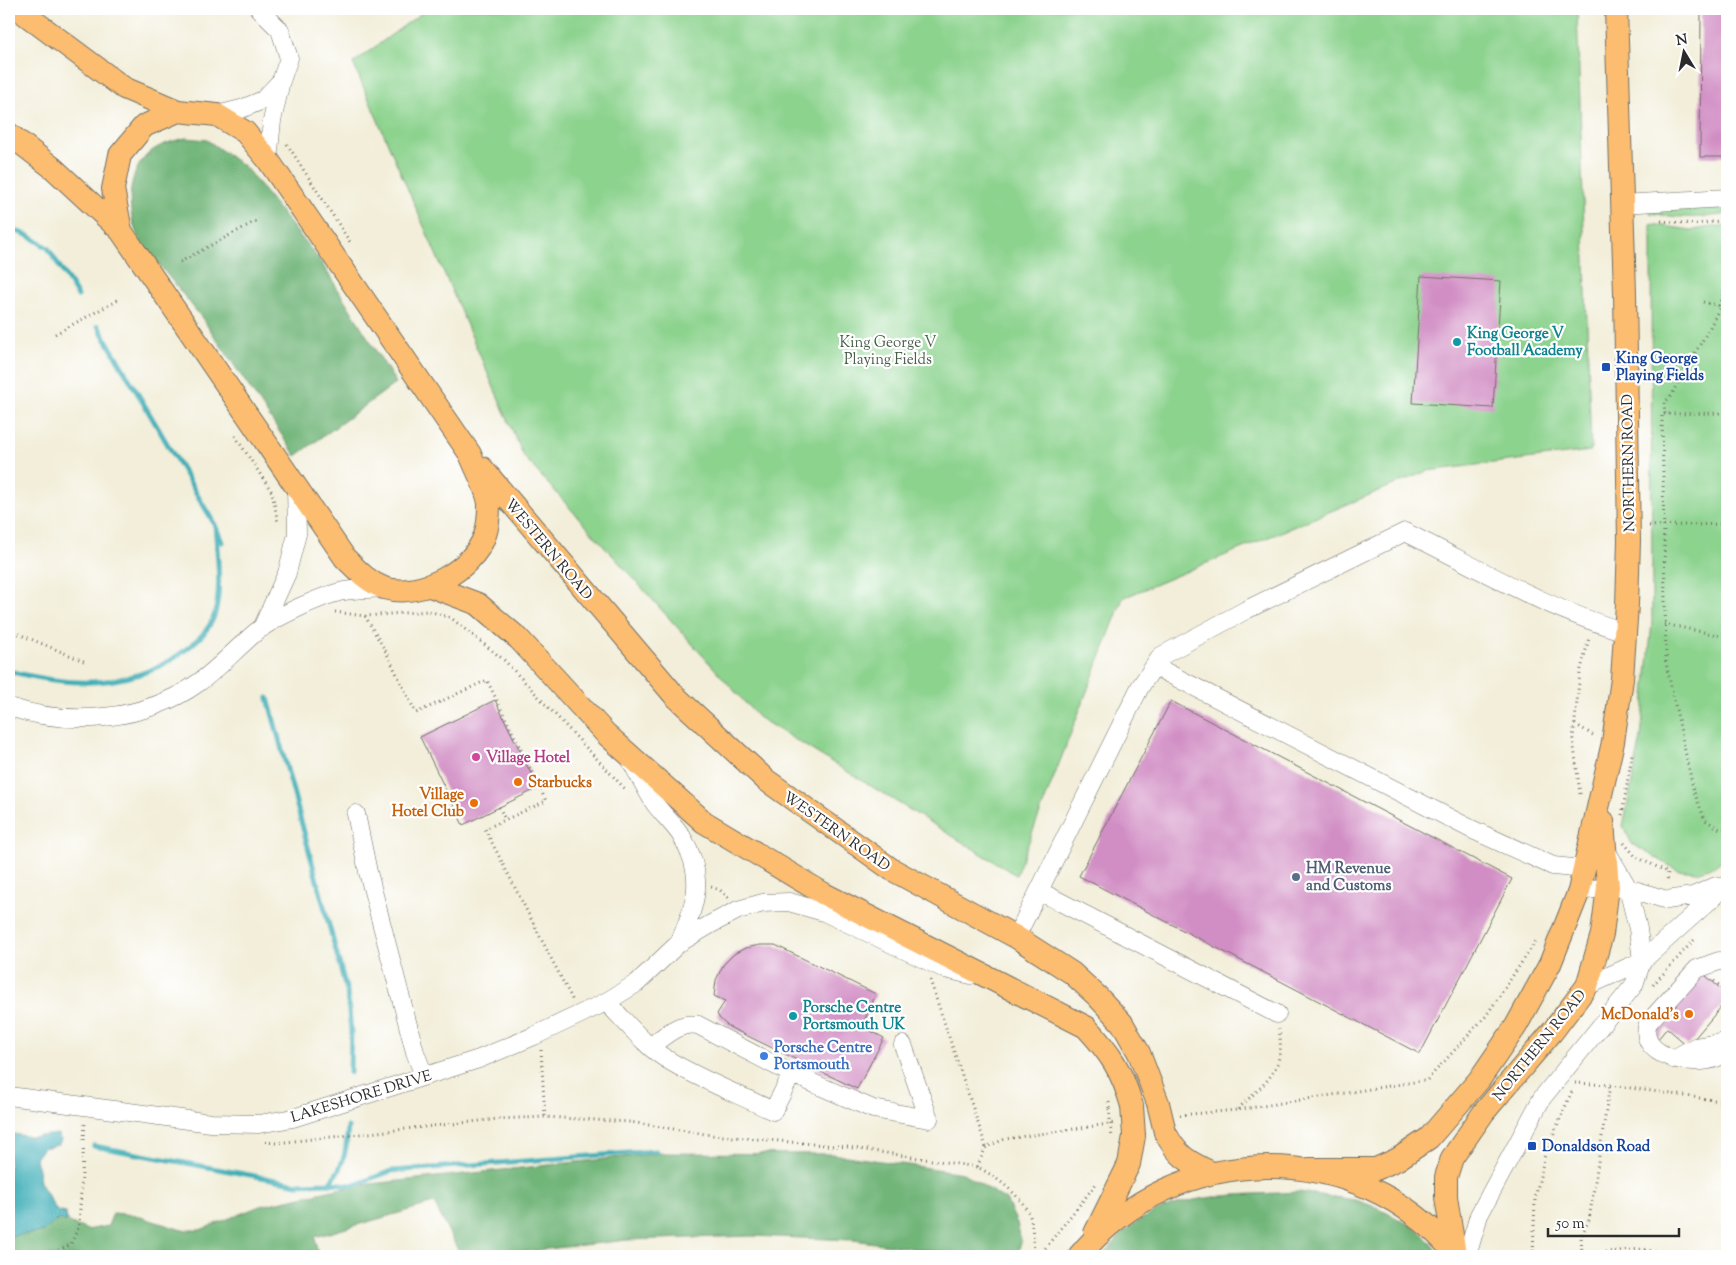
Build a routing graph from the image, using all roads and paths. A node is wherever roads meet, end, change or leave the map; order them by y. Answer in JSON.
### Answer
{"nodes":[{"id":1,"x":18,"y":9,"type":"edge"},
{"id":2,"x":259,"y":9,"type":"edge"},
{"id":3,"x":1616,"y":9,"type":"edge"},
{"id":4,"x":281,"y":81,"type":"junction"},
{"id":5,"x":178,"y":111,"type":"junction"},
{"id":6,"x":216,"y":115,"type":"junction"},
{"id":7,"x":9,"y":134,"type":"edge"},
{"id":8,"x":268,"y":160,"type":"junction"},
{"id":9,"x":304,"y":168,"type":"dead end"},
{"id":10,"x":314,"y":185,"type":"dead end"},
{"id":11,"x":1727,"y":198,"type":"edge"},
{"id":12,"x":1621,"y":204,"type":"junction"},
{"id":13,"x":1655,"y":220,"type":"dead end"},
{"id":14,"x":1727,"y":220,"type":"edge"},
{"id":15,"x":256,"y":221,"type":"dead end"},
{"id":16,"x":121,"y":231,"type":"junction"},
{"id":17,"x":180,"y":262,"type":"dead end"},
{"id":18,"x":1727,"y":280,"type":"edge"},
{"id":19,"x":120,"y":299,"type":"dead end"},
{"id":20,"x":1703,"y":302,"type":"dead end"},
{"id":21,"x":1720,"y":306,"type":"junction"},
{"id":22,"x":55,"y":334,"type":"dead end"},
{"id":23,"x":1727,"y":413,"type":"edge"},
{"id":24,"x":1665,"y":414,"type":"junction"},
{"id":25,"x":234,"y":434,"type":"dead end"},
{"id":26,"x":470,"y":454,"type":"junction"},
{"id":27,"x":296,"y":484,"type":"junction"},
{"id":28,"x":1727,"y":524,"type":"edge"},
{"id":29,"x":1649,"y":526,"type":"dead end"},
{"id":30,"x":1664,"y":527,"type":"junction"},
{"id":31,"x":279,"y":528,"type":"dead end"},
{"id":32,"x":430,"y":586,"type":"junction"},
{"id":33,"x":386,"y":588,"type":"junction"},
{"id":34,"x":314,"y":601,"type":"junction"},
{"id":35,"x":365,"y":616,"type":"junction"},
{"id":36,"x":1593,"y":622,"type":"junction"},
{"id":37,"x":1664,"y":624,"type":"junction"},
{"id":38,"x":262,"y":628,"type":"junction"},
{"id":39,"x":9,"y":630,"type":"edge"},
{"id":40,"x":1626,"y":632,"type":"junction"},
{"id":41,"x":1727,"y":637,"type":"edge"},
{"id":42,"x":86,"y":662,"type":"dead end"},
{"id":43,"x":1154,"y":666,"type":"junction"},
{"id":44,"x":9,"y":707,"type":"edge"},
{"id":45,"x":1575,"y":724,"type":"junction"},
{"id":46,"x":1597,"y":738,"type":"dead end"},
{"id":47,"x":1633,"y":748,"type":"dead end"},
{"id":48,"x":626,"y":753,"type":"junction"},
{"id":49,"x":629,"y":793,"type":"dead end"},
{"id":50,"x":1602,"y":795,"type":"junction"},
{"id":51,"x":1581,"y":804,"type":"dead end"},
{"id":52,"x":499,"y":807,"type":"dead end"},
{"id":53,"x":356,"y":814,"type":"dead end"},
{"id":54,"x":1622,"y":819,"type":"dead end"},
{"id":55,"x":505,"y":820,"type":"junction"},
{"id":56,"x":1727,"y":828,"type":"edge"},
{"id":57,"x":1611,"y":842,"type":"junction"},
{"id":58,"x":1584,"y":869,"type":"junction"},
{"id":59,"x":1727,"y":883,"type":"edge"},
{"id":60,"x":706,"y":886,"type":"dead end"},
{"id":61,"x":1618,"y":888,"type":"junction"},
{"id":62,"x":1039,"y":891,"type":"junction"},
{"id":63,"x":1579,"y":891,"type":"junction"},
{"id":64,"x":1667,"y":900,"type":"junction"},
{"id":65,"x":733,"y":904,"type":"dead end"},
{"id":66,"x":1681,"y":923,"type":"junction"},
{"id":67,"x":1016,"y":937,"type":"junction"},
{"id":68,"x":1538,"y":939,"type":"dead end"},
{"id":69,"x":679,"y":943,"type":"junction"},
{"id":70,"x":1642,"y":961,"type":"junction"},
{"id":71,"x":1719,"y":961,"type":"dead end"},
{"id":72,"x":938,"y":979,"type":"dead end"},
{"id":73,"x":996,"y":980,"type":"junction"},
{"id":74,"x":1586,"y":986,"type":"junction"},
{"id":75,"x":1648,"y":991,"type":"dead end"},
{"id":76,"x":573,"y":1001,"type":"dead end"},
{"id":77,"x":606,"y":1002,"type":"junction"},
{"id":78,"x":1277,"y":1014,"type":"joint"},
{"id":79,"x":1727,"y":1042,"type":"edge"},
{"id":80,"x":651,"y":1046,"type":"junction"},
{"id":81,"x":903,"y":1046,"type":"dead end"},
{"id":82,"x":1727,"y":1047,"type":"edge"},
{"id":83,"x":541,"y":1049,"type":"dead end"},
{"id":84,"x":1673,"y":1059,"type":"junction"},
{"id":85,"x":792,"y":1074,"type":"junction"},
{"id":86,"x":424,"y":1076,"type":"junction"},
{"id":87,"x":1580,"y":1076,"type":"dead end"},
{"id":88,"x":1575,"y":1083,"type":"junction"},
{"id":89,"x":1610,"y":1085,"type":"junction"},
{"id":90,"x":1108,"y":1092,"type":"dead end"},
{"id":91,"x":9,"y":1096,"type":"edge"},
{"id":92,"x":1727,"y":1102,"type":"edge"},
{"id":93,"x":86,"y":1106,"type":"junction"},
{"id":94,"x":1237,"y":1110,"type":"junction"},
{"id":95,"x":545,"y":1117,"type":"junction"},
{"id":96,"x":1166,"y":1117,"type":"junction"},
{"id":97,"x":1130,"y":1121,"type":"junction"},
{"id":98,"x":335,"y":1136,"type":"dead end"},
{"id":99,"x":1111,"y":1146,"type":"dead end"},
{"id":100,"x":986,"y":1147,"type":"junction"},
{"id":101,"x":977,"y":1167,"type":"junction"},
{"id":102,"x":1309,"y":1169,"type":"junction"},
{"id":103,"x":1212,"y":1173,"type":"junction"},
{"id":104,"x":1101,"y":1177,"type":"dead end"},
{"id":105,"x":1084,"y":1251,"type":"edge"},
{"id":106,"x":1582,"y":1255,"type":"edge"},
{"id":107,"x":50,"y":1256,"type":"edge"},
{"id":108,"x":1031,"y":1256,"type":"edge"},
{"id":109,"x":1039,"y":1256,"type":"edge"},
{"id":110,"x":1460,"y":1256,"type":"edge"},
{"id":111,"x":1533,"y":1256,"type":"edge"},
{"id":112,"x":1674,"y":1256,"type":"edge"}],
"edges":[{"from":1,"to":5,"type":"main road"},
{"from":2,"to":4,"type":"street"},
{"from":3,"to":12,"type":"main road","name":"NORTHERN ROAD"},
{"from":4,"to":6,"type":"street"},
{"from":4,"to":8,"type":"street"},
{"from":5,"to":6,"type":"main road"},
{"from":5,"to":16,"type":"main road"},
{"from":6,"to":8,"type":"main road"},
{"from":7,"to":16,"type":"main road"},
{"from":8,"to":26,"type":"main road"},
{"from":9,"to":10,"type":"path"},
{"from":11,"to":12,"type":"street"},
{"from":12,"to":40,"type":"main road","name":"NORTHERN ROAD"},
{"from":13,"to":14,"type":"path"},
{"from":15,"to":17,"type":"path"},
{"from":16,"to":27,"type":"main road"},
{"from":18,"to":21,"type":"path"},
{"from":19,"to":22,"type":"path"},
{"from":20,"to":21,"type":"path"},
{"from":21,"to":24,"type":"path"},
{"from":23,"to":24,"type":"path"},
{"from":24,"to":30,"type":"path"},
{"from":25,"to":31,"type":"path"},
{"from":26,"to":32,"type":"main road"},
{"from":26,"to":67,"type":"main road","name":"WESTERN ROAD"},
{"from":27,"to":33,"type":"main road"},
{"from":27,"to":38,"type":"street"},
{"from":28,"to":30,"type":"path"},
{"from":29,"to":30,"type":"path"},
{"from":30,"to":37,"type":"path"},
{"from":32,"to":33,"type":"main road"},
{"from":32,"to":48,"type":"main road"},
{"from":33,"to":34,"type":"street"},
{"from":34,"to":35,"type":"path"},
{"from":34,"to":38,"type":"street"},
{"from":35,"to":49,"type":"path"},
{"from":35,"to":55,"type":"path"},
{"from":36,"to":40,"type":"street"},
{"from":36,"to":43,"type":"street"},
{"from":36,"to":45,"type":"path"},
{"from":37,"to":41,"type":"path"},
{"from":37,"to":56,"type":"path"},
{"from":38,"to":44,"type":"street"},
{"from":39,"to":42,"type":"path"},
{"from":40,"to":50,"type":"main road","name":"NORTHERN ROAD"},
{"from":43,"to":58,"type":"street"},
{"from":43,"to":62,"type":"street"},
{"from":45,"to":46,"type":"path"},
{"from":45,"to":51,"type":"path"},
{"from":47,"to":54,"type":"path"},
{"from":48,"to":69,"type":"street"},
{"from":48,"to":73,"type":"main road"},
{"from":50,"to":57,"type":"main road","name":"NORTHERN ROAD"},
{"from":50,"to":58,"type":"main road","name":"NORTHERN ROAD"},
{"from":52,"to":55,"type":"path"},
{"from":53,"to":86,"type":"street"},
{"from":55,"to":76,"type":"path"},
{"from":57,"to":61,"type":"main road","name":"NORTHERN ROAD"},
{"from":57,"to":64,"type":"path"},
{"from":58,"to":63,"type":"main road","name":"NORTHERN ROAD"},
{"from":59,"to":64,"type":"street"},
{"from":59,"to":66,"type":"street"},
{"from":60,"to":65,"type":"path"},
{"from":61,"to":63,"type":"street"},
{"from":61,"to":64,"type":"street"},
{"from":61,"to":70,"type":"street"},
{"from":61,"to":74,"type":"main road","name":"NORTHERN ROAD"},
{"from":62,"to":67,"type":"street"},
{"from":62,"to":78,"type":"street"},
{"from":63,"to":102,"type":"main road","name":"NORTHERN ROAD"},
{"from":66,"to":70,"type":"street"},
{"from":66,"to":75,"type":"path"},
{"from":67,"to":96,"type":"main road","name":"WESTERN ROAD"},
{"from":68,"to":94,"type":"path"},
{"from":69,"to":73,"type":"street"},
{"from":69,"to":77,"type":"street","name":"LAKESHORE DRIVE"},
{"from":70,"to":74,"type":"street"},
{"from":70,"to":110,"type":"street"},
{"from":71,"to":84,"type":"street"},
{"from":72,"to":100,"type":"path"},
{"from":73,"to":97,"type":"main road"},
{"from":74,"to":110,"type":"main road","name":"NORTHERN ROAD"},
{"from":77,"to":80,"type":"street"},
{"from":77,"to":86,"type":"street","name":"LAKESHORE DRIVE"},
{"from":78,"to":94,"type":"path"},
{"from":79,"to":84,"type":"street"},
{"from":80,"to":85,"type":"street"},
{"from":80,"to":85,"type":"street"},
{"from":81,"to":85,"type":"street"},
{"from":82,"to":84,"type":"street"},
{"from":83,"to":95,"type":"path"},
{"from":86,"to":93,"type":"street","name":"LAKESHORE DRIVE"},
{"from":87,"to":88,"type":"path"},
{"from":88,"to":89,"type":"path"},
{"from":88,"to":111,"type":"path"},
{"from":89,"to":92,"type":"path"},
{"from":89,"to":106,"type":"path"},
{"from":90,"to":99,"type":"path","bridge":true},
{"from":91,"to":93,"type":"street","name":"LAKESHORE DRIVE"},
{"from":93,"to":107,"type":"path"},
{"from":94,"to":96,"type":"path"},
{"from":95,"to":98,"type":"path"},
{"from":95,"to":101,"type":"path"},
{"from":96,"to":103,"type":"main road","name":"WESTERN ROAD"},
{"from":97,"to":100,"type":"path"},
{"from":97,"to":105,"type":"main road"},
{"from":100,"to":101,"type":"path"},
{"from":101,"to":108,"type":"path"},
{"from":102,"to":103,"type":"main road"},
{"from":102,"to":110,"type":"main road"},
{"from":103,"to":105,"type":"main road"},
{"from":104,"to":109,"type":"path"},
{"from":106,"to":112,"type":"path"}]}
